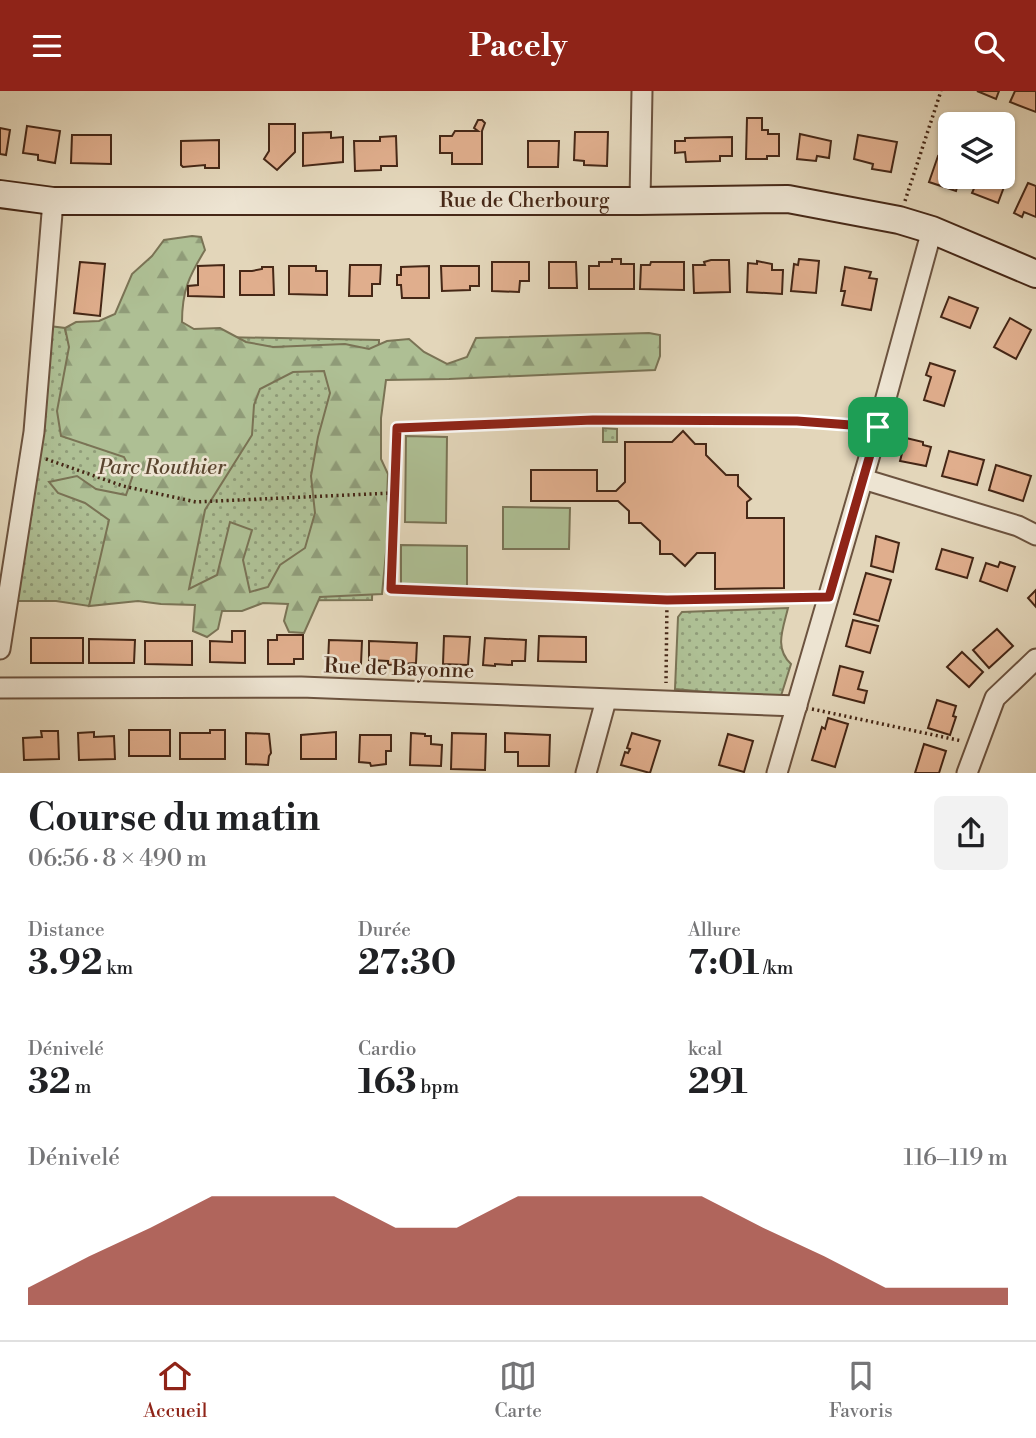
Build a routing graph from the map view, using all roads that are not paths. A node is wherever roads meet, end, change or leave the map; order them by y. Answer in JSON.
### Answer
{"nodes":[{"id":1,"x":642,"y":91,"type":"edge"},
{"id":2,"x":0,"y":194,"type":"edge"},
{"id":3,"x":52,"y":201,"type":"junction"},
{"id":4,"x":640,"y":201,"type":"junction"},
{"id":5,"x":932,"y":230,"type":"junction"},
{"id":6,"x":1036,"y":274,"type":"edge"},
{"id":7,"x":863,"y":479,"type":"junction"},
{"id":8,"x":1036,"y":535,"type":"edge"},
{"id":9,"x":0,"y":649,"type":"edge"},
{"id":10,"x":1036,"y":659,"type":"edge"},
{"id":11,"x":0,"y":688,"type":"edge"},
{"id":12,"x":606,"y":700,"type":"junction"},
{"id":13,"x":797,"y":706,"type":"junction"},
{"id":14,"x":586,"y":773,"type":"edge"},
{"id":15,"x":777,"y":773,"type":"edge"},
{"id":16,"x":967,"y":773,"type":"edge"}],
"edges":[{"from":1,"to":4,"type":"street"},
{"from":2,"to":3,"type":"street","name":"Rue de Cherbourg"},
{"from":3,"to":4,"type":"street","name":"Rue de Cherbourg"},
{"from":3,"to":9,"type":"street"},
{"from":4,"to":5,"type":"street","name":"Rue de Cherbourg"},
{"from":5,"to":6,"type":"street","name":"Rue de Cherbourg"},
{"from":5,"to":7,"type":"street"},
{"from":7,"to":8,"type":"street"},
{"from":7,"to":13,"type":"street"},
{"from":10,"to":16,"type":"street"},
{"from":11,"to":12,"type":"street","name":"Rue de Bayonne"},
{"from":12,"to":13,"type":"street","name":"Rue de Bayonne"},
{"from":12,"to":14,"type":"street"},
{"from":13,"to":15,"type":"street"}]}
